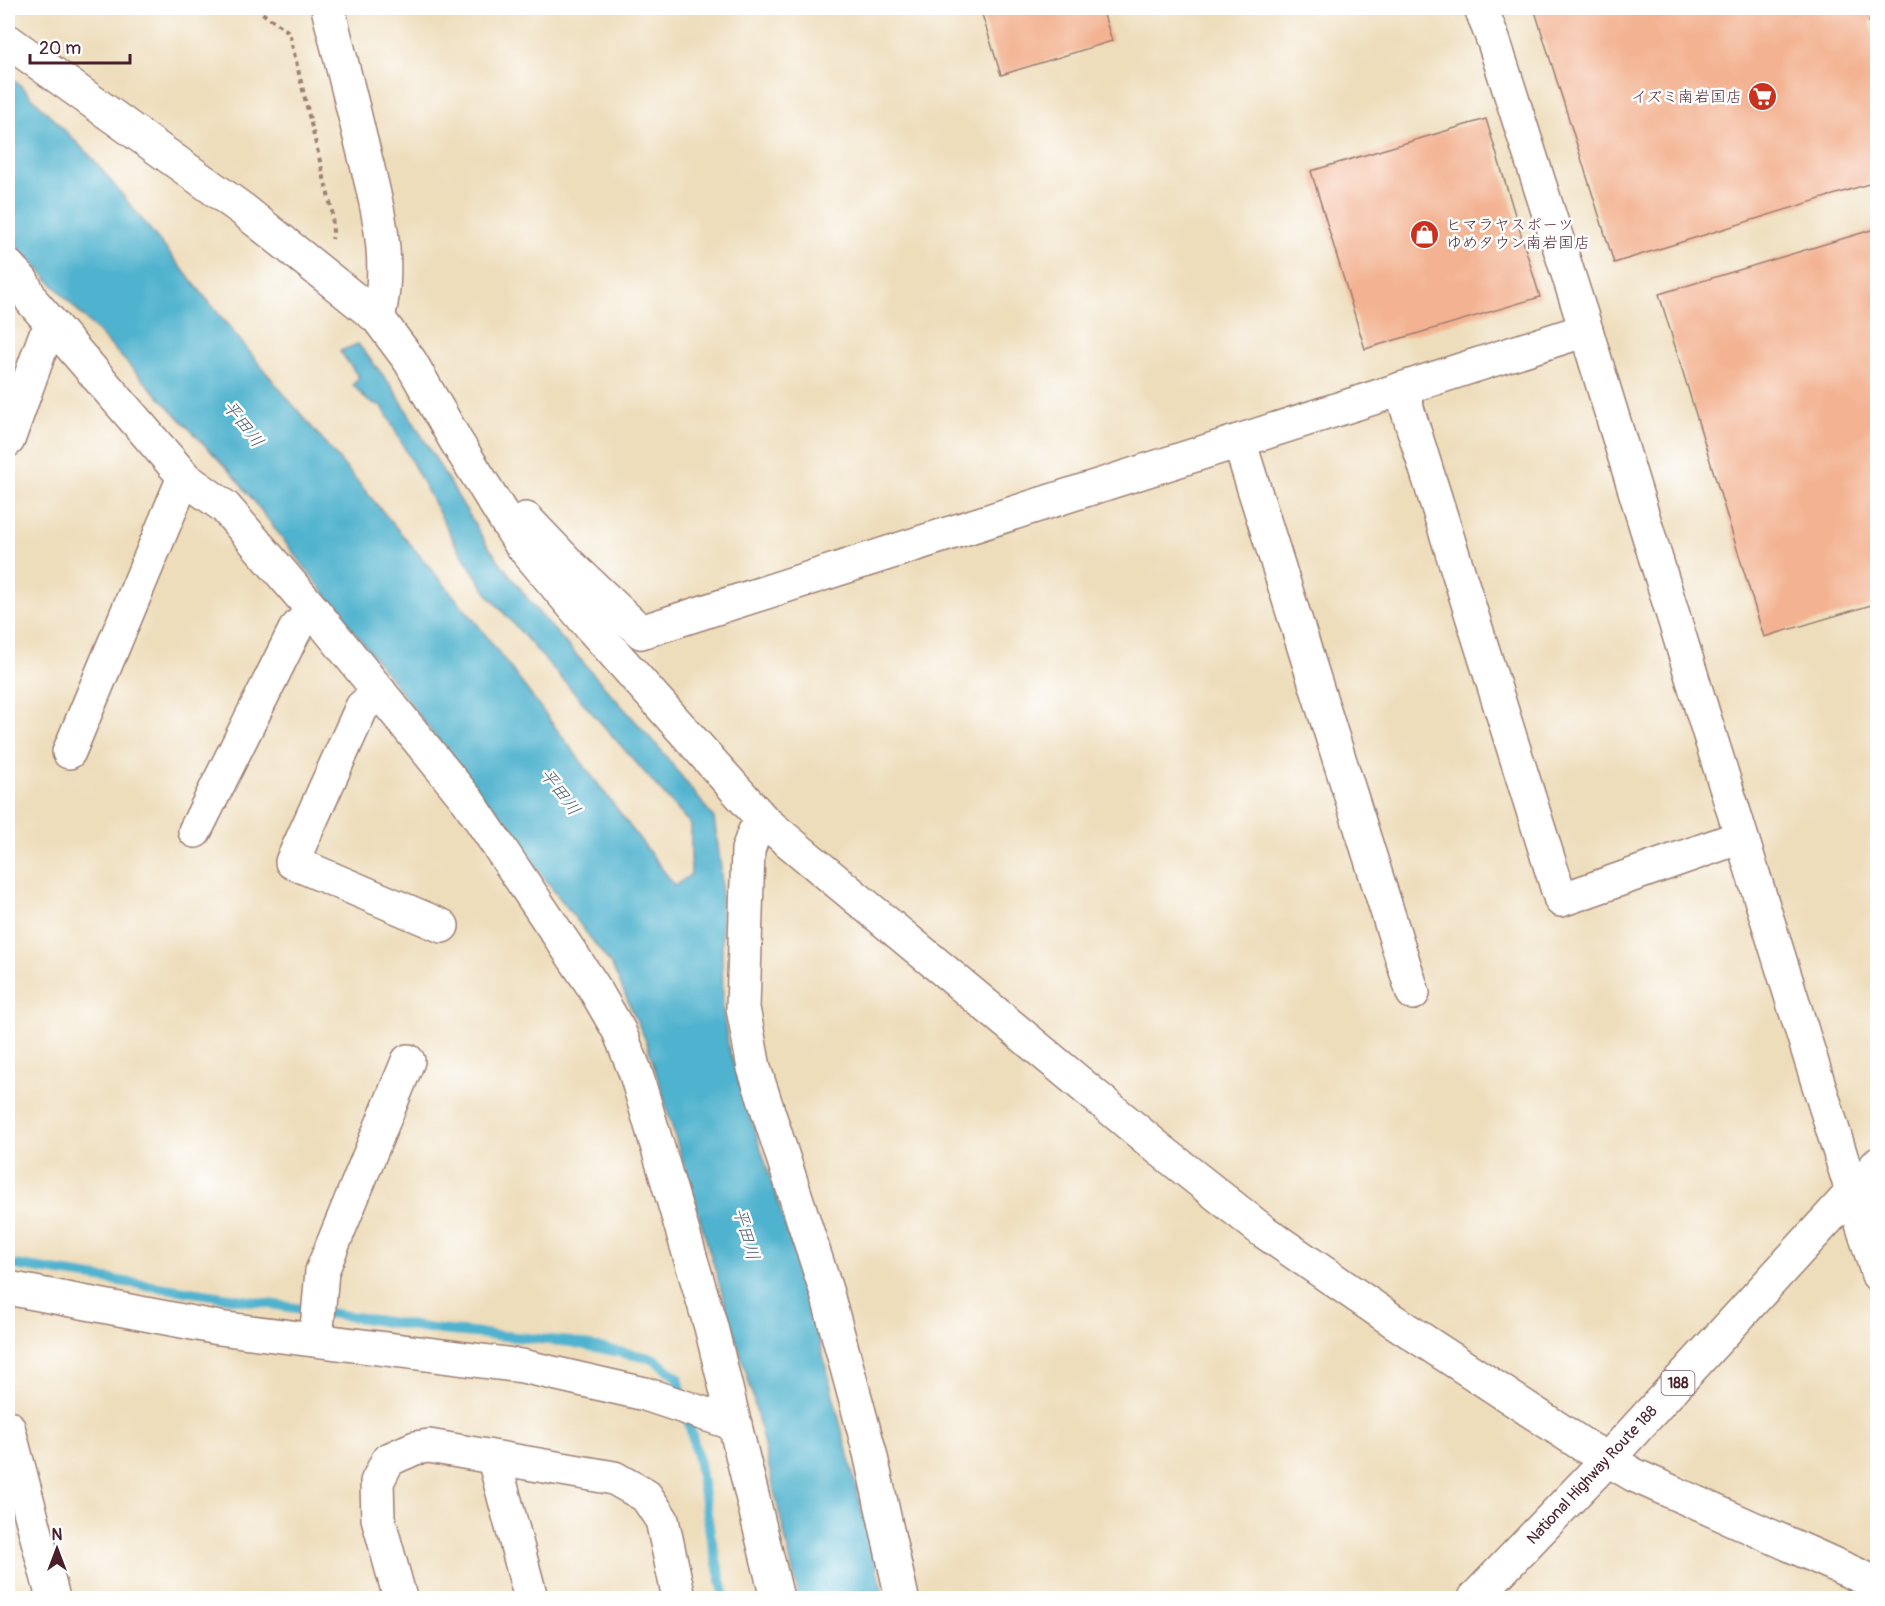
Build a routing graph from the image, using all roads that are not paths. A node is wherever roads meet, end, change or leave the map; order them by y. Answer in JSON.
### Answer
{"nodes":[{"id":1,"x":328,"y":8,"type":"edge"},
{"id":2,"x":1481,"y":8,"type":"edge"},
{"id":3,"x":8,"y":41,"type":"edge"},
{"id":4,"x":8,"y":266,"type":"edge"},
{"id":5,"x":378,"y":318,"type":"junction"},
{"id":6,"x":53,"y":326,"type":"junction"},
{"id":7,"x":1586,"y":330,"type":"junction"},
{"id":8,"x":1401,"y":389,"type":"junction"},
{"id":9,"x":8,"y":440,"type":"edge"},
{"id":10,"x":1239,"y":441,"type":"junction"},
{"id":11,"x":186,"y":479,"type":"junction"},
{"id":12,"x":506,"y":520,"type":"junction"},
{"id":13,"x":312,"y":609,"type":"junction"},
{"id":14,"x":380,"y":693,"type":"junction"},
{"id":15,"x":69,"y":752,"type":"dead end"},
{"id":16,"x":764,"y":821,"type":"junction"},
{"id":17,"x":195,"y":831,"type":"dead end"},
{"id":18,"x":1741,"y":837,"type":"junction"},
{"id":19,"x":442,"y":926,"type":"dead end"},
{"id":20,"x":1413,"y":993,"type":"dead end"},
{"id":21,"x":408,"y":1061,"type":"dead end"},
{"id":22,"x":1878,"y":1164,"type":"edge"},
{"id":23,"x":1852,"y":1192,"type":"junction"},
{"id":24,"x":1878,"y":1275,"type":"edge"},
{"id":25,"x":8,"y":1288,"type":"edge"},
{"id":26,"x":317,"y":1332,"type":"junction"},
{"id":27,"x":735,"y":1424,"type":"junction"},
{"id":28,"x":8,"y":1427,"type":"edge"},
{"id":29,"x":494,"y":1459,"type":"junction"},
{"id":30,"x":1608,"y":1459,"type":"junction"},
{"id":31,"x":1878,"y":1584,"type":"edge"},
{"id":32,"x":53,"y":1599,"type":"edge"},
{"id":33,"x":400,"y":1599,"type":"edge"},
{"id":34,"x":531,"y":1599,"type":"edge"},
{"id":35,"x":679,"y":1599,"type":"edge"},
{"id":36,"x":777,"y":1599,"type":"edge"},
{"id":37,"x":902,"y":1599,"type":"edge"},
{"id":38,"x":1475,"y":1599,"type":"edge"}],
"edges":[{"from":1,"to":5,"type":"main road"},
{"from":2,"to":7,"type":"main road"},
{"from":3,"to":5,"type":"main road"},
{"from":4,"to":6,"type":"main road"},
{"from":5,"to":12,"type":"main road"},
{"from":6,"to":9,"type":"main road"},
{"from":6,"to":11,"type":"main road"},
{"from":7,"to":8,"type":"main road"},
{"from":7,"to":18,"type":"main road"},
{"from":8,"to":10,"type":"main road"},
{"from":8,"to":18,"type":"main road"},
{"from":10,"to":12,"type":"main road"},
{"from":10,"to":20,"type":"main road"},
{"from":11,"to":13,"type":"main road"},
{"from":11,"to":15,"type":"main road"},
{"from":12,"to":16,"type":"main road"},
{"from":13,"to":14,"type":"main road"},
{"from":13,"to":17,"type":"main road"},
{"from":14,"to":19,"type":"main road"},
{"from":14,"to":27,"type":"main road"},
{"from":16,"to":30,"type":"main road"},
{"from":16,"to":37,"type":"main road"},
{"from":18,"to":23,"type":"main road"},
{"from":21,"to":26,"type":"main road"},
{"from":22,"to":23,"type":"main road","name":"National Highway Route 188","number":"188"},
{"from":23,"to":24,"type":"main road"},
{"from":23,"to":30,"type":"main road","name":"National Highway Route 188","number":"188"},
{"from":25,"to":26,"type":"main road"},
{"from":26,"to":27,"type":"main road"},
{"from":27,"to":36,"type":"main road"},
{"from":28,"to":32,"type":"main road"},
{"from":29,"to":33,"type":"main road"},
{"from":29,"to":34,"type":"main road"},
{"from":29,"to":35,"type":"main road"},
{"from":30,"to":31,"type":"main road"},
{"from":30,"to":38,"type":"main road","name":"National Highway Route 188","number":"188"}]}
